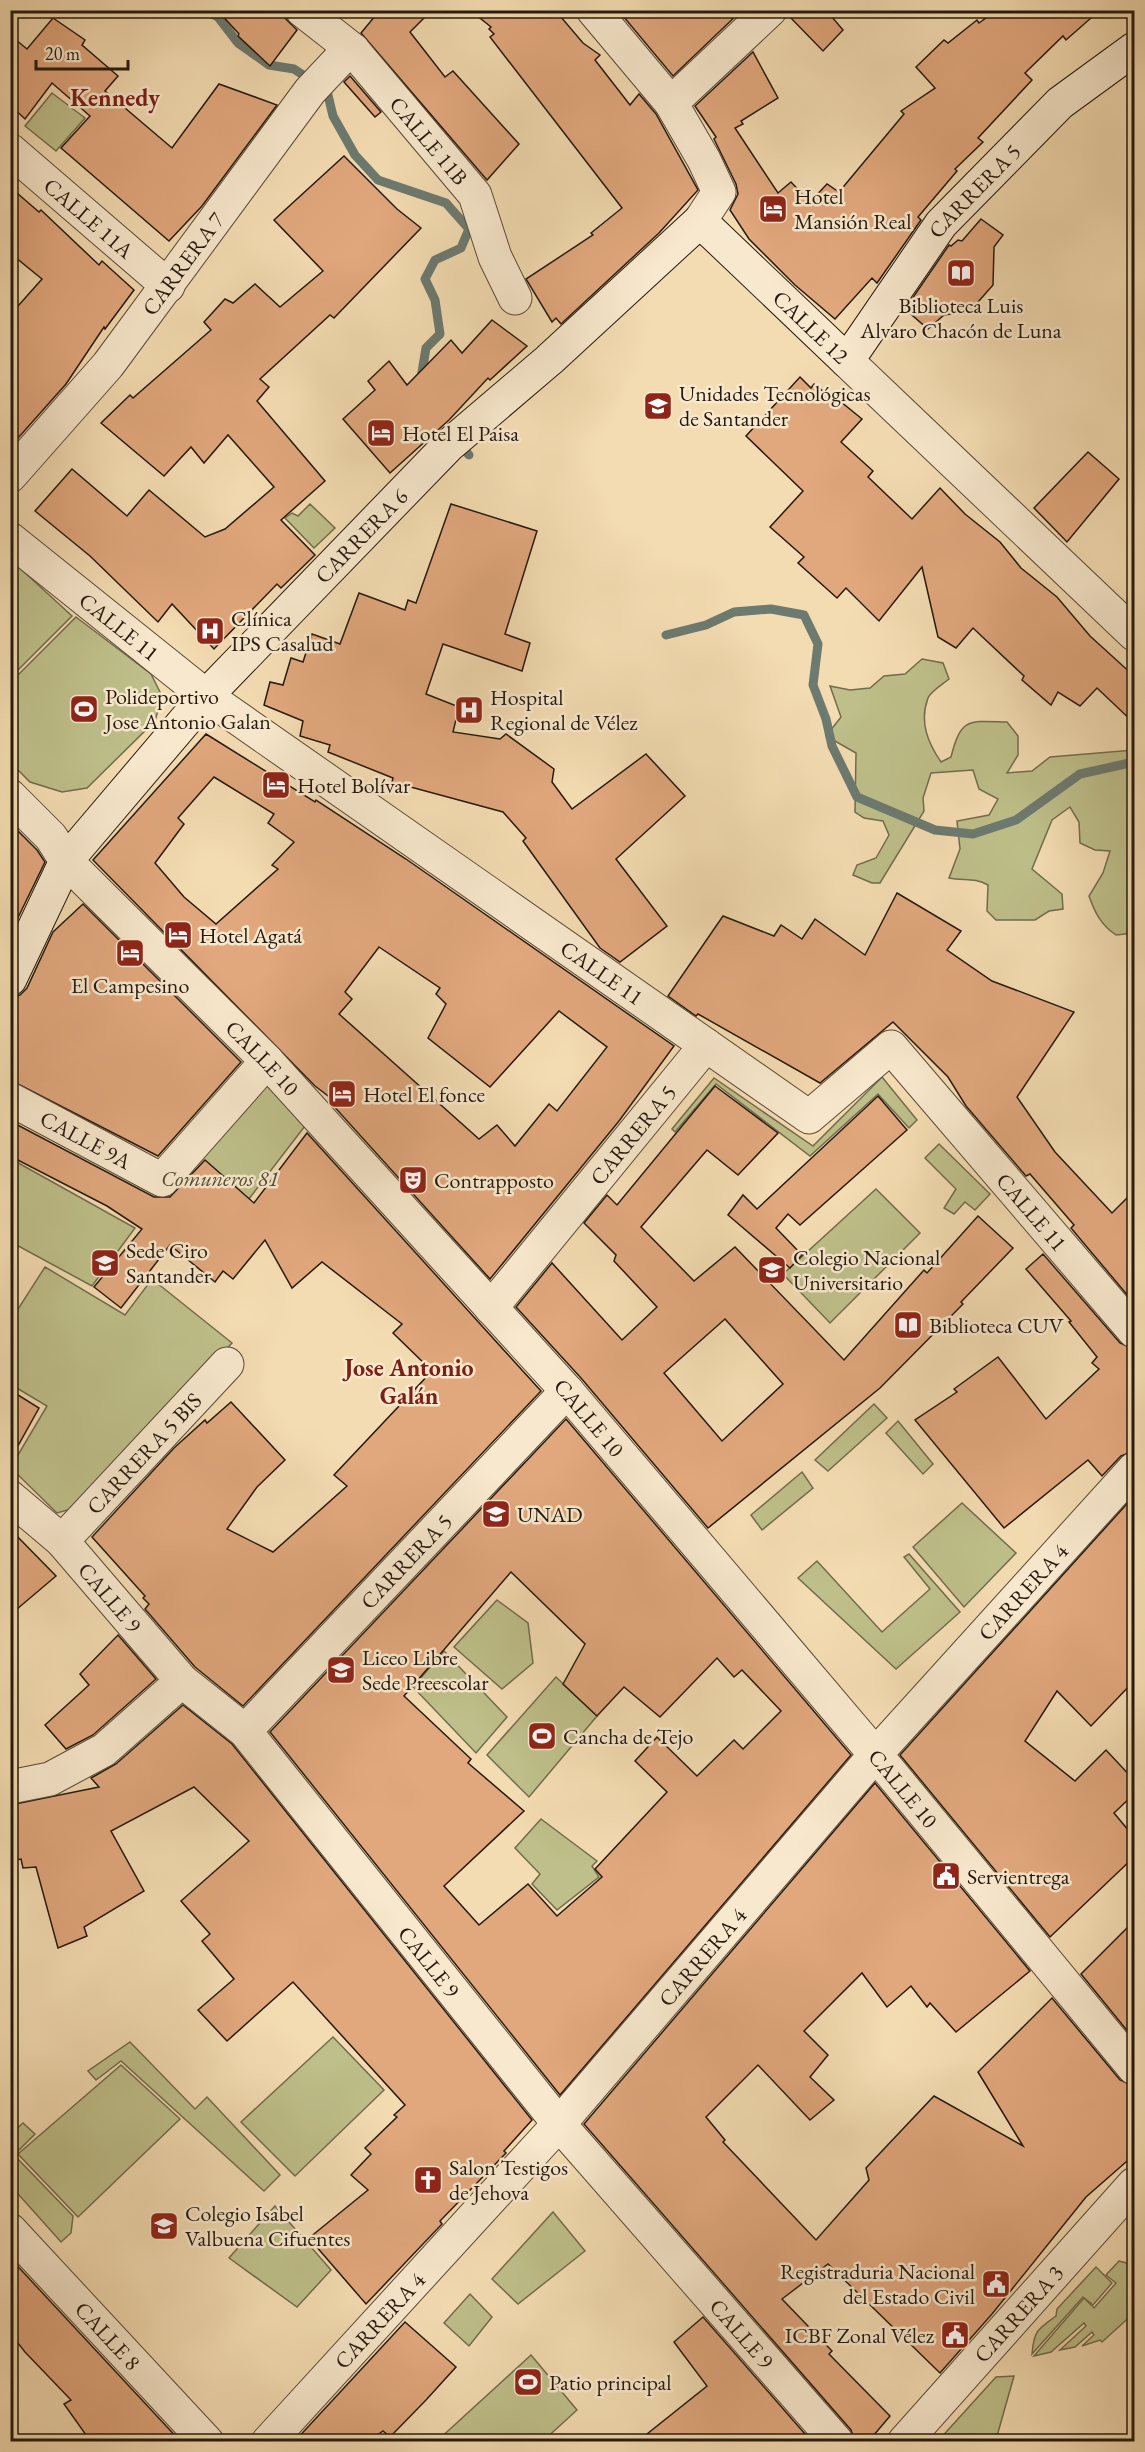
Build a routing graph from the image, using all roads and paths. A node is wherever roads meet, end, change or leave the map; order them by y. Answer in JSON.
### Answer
{"nodes":[{"id":1,"x":302,"y":10,"type":"edge"},
{"id":2,"x":593,"y":10,"type":"edge"},
{"id":3,"x":770,"y":10,"type":"edge"},
{"id":4,"x":1134,"y":49,"type":"edge"},
{"id":5,"x":347,"y":54,"type":"junction"},
{"id":6,"x":671,"y":103,"type":"junction"},
{"id":7,"x":10,"y":150,"type":"edge"},
{"id":8,"x":700,"y":221,"type":"junction"},
{"id":9,"x":168,"y":286,"type":"junction"},
{"id":10,"x":515,"y":298,"type":"dead end"},
{"id":11,"x":847,"y":361,"type":"junction"},
{"id":12,"x":10,"y":476,"type":"edge"},
{"id":13,"x":10,"y":539,"type":"edge"},
{"id":14,"x":1134,"y":634,"type":"edge"},
{"id":15,"x":206,"y":696,"type":"junction"},
{"id":16,"x":10,"y":796,"type":"edge"},
{"id":17,"x":66,"y":861,"type":"junction"},
{"id":18,"x":10,"y":979,"type":"edge"},
{"id":19,"x":706,"y":1045,"type":"junction"},
{"id":20,"x":267,"y":1061,"type":"junction"},
{"id":21,"x":10,"y":1099,"type":"edge"},
{"id":22,"x":491,"y":1308,"type":"junction"},
{"id":23,"x":1134,"y":1331,"type":"edge"},
{"id":24,"x":227,"y":1364,"type":"dead end"},
{"id":25,"x":567,"y":1391,"type":"junction"},
{"id":26,"x":1134,"y":1469,"type":"edge"},
{"id":27,"x":10,"y":1497,"type":"edge"},
{"id":28,"x":62,"y":1541,"type":"junction"},
{"id":29,"x":182,"y":1681,"type":"junction"},
{"id":30,"x":245,"y":1731,"type":"junction"},
{"id":31,"x":875,"y":1755,"type":"junction"},
{"id":32,"x":10,"y":1787,"type":"edge"},
{"id":33,"x":1134,"y":2068,"type":"edge"},
{"id":34,"x":559,"y":2124,"type":"junction"},
{"id":35,"x":1134,"y":2184,"type":"edge"},
{"id":36,"x":10,"y":2230,"type":"edge"},
{"id":37,"x":207,"y":2442,"type":"edge"},
{"id":38,"x":268,"y":2442,"type":"edge"},
{"id":39,"x":837,"y":2442,"type":"edge"},
{"id":40,"x":904,"y":2442,"type":"edge"}],
"edges":[{"from":1,"to":5,"type":"street","name":"CALLE 11B"},
{"from":2,"to":6,"type":"street"},
{"from":3,"to":6,"type":"street"},
{"from":4,"to":11,"type":"street","name":"CARRERA 5"},
{"from":5,"to":9,"type":"street","name":"CARRERA 7"},
{"from":5,"to":10,"type":"street","name":"CALLE 11B"},
{"from":6,"to":8,"type":"street"},
{"from":7,"to":9,"type":"street","name":"CALLE 11A"},
{"from":8,"to":11,"type":"street","name":"CALLE 12"},
{"from":8,"to":15,"type":"street","name":"CARRERA 6"},
{"from":9,"to":12,"type":"street","name":"CARRERA 7"},
{"from":11,"to":14,"type":"street","name":"CALLE 12"},
{"from":13,"to":15,"type":"street","name":"CALLE 11"},
{"from":15,"to":17,"type":"street","name":"CARRERA 6"},
{"from":15,"to":19,"type":"street","name":"CALLE 11"},
{"from":16,"to":17,"type":"street","name":"CALLE 10"},
{"from":17,"to":18,"type":"street","name":"CARRERA 6"},
{"from":17,"to":20,"type":"street","name":"CALLE 10"},
{"from":19,"to":22,"type":"street","name":"CARRERA 5"},
{"from":19,"to":23,"type":"street","name":"CALLE 11"},
{"from":20,"to":21,"type":"street","name":"CALLE 9A"},
{"from":20,"to":22,"type":"street","name":"CALLE 10"},
{"from":22,"to":25,"type":"street","name":"CALLE 10"},
{"from":24,"to":28,"type":"street","name":"CARRERA 5 BIS"},
{"from":25,"to":30,"type":"street","name":"CARRERA 5"},
{"from":25,"to":31,"type":"street","name":"CALLE 10"},
{"from":26,"to":31,"type":"street","name":"CARRERA 4"},
{"from":27,"to":28,"type":"street","name":"CALLE 9"},
{"from":28,"to":29,"type":"street","name":"CALLE 9"},
{"from":29,"to":30,"type":"street","name":"CALLE 9"},
{"from":29,"to":32,"type":"street"},
{"from":30,"to":34,"type":"street","name":"CALLE 9"},
{"from":31,"to":33,"type":"street","name":"CALLE 10"},
{"from":31,"to":34,"type":"street","name":"CARRERA 4"},
{"from":34,"to":38,"type":"street","name":"CARRERA 4"},
{"from":34,"to":39,"type":"street","name":"CALLE 9"},
{"from":35,"to":40,"type":"street","name":"CARRERA 3"},
{"from":36,"to":37,"type":"street","name":"CALLE 8"}]}
